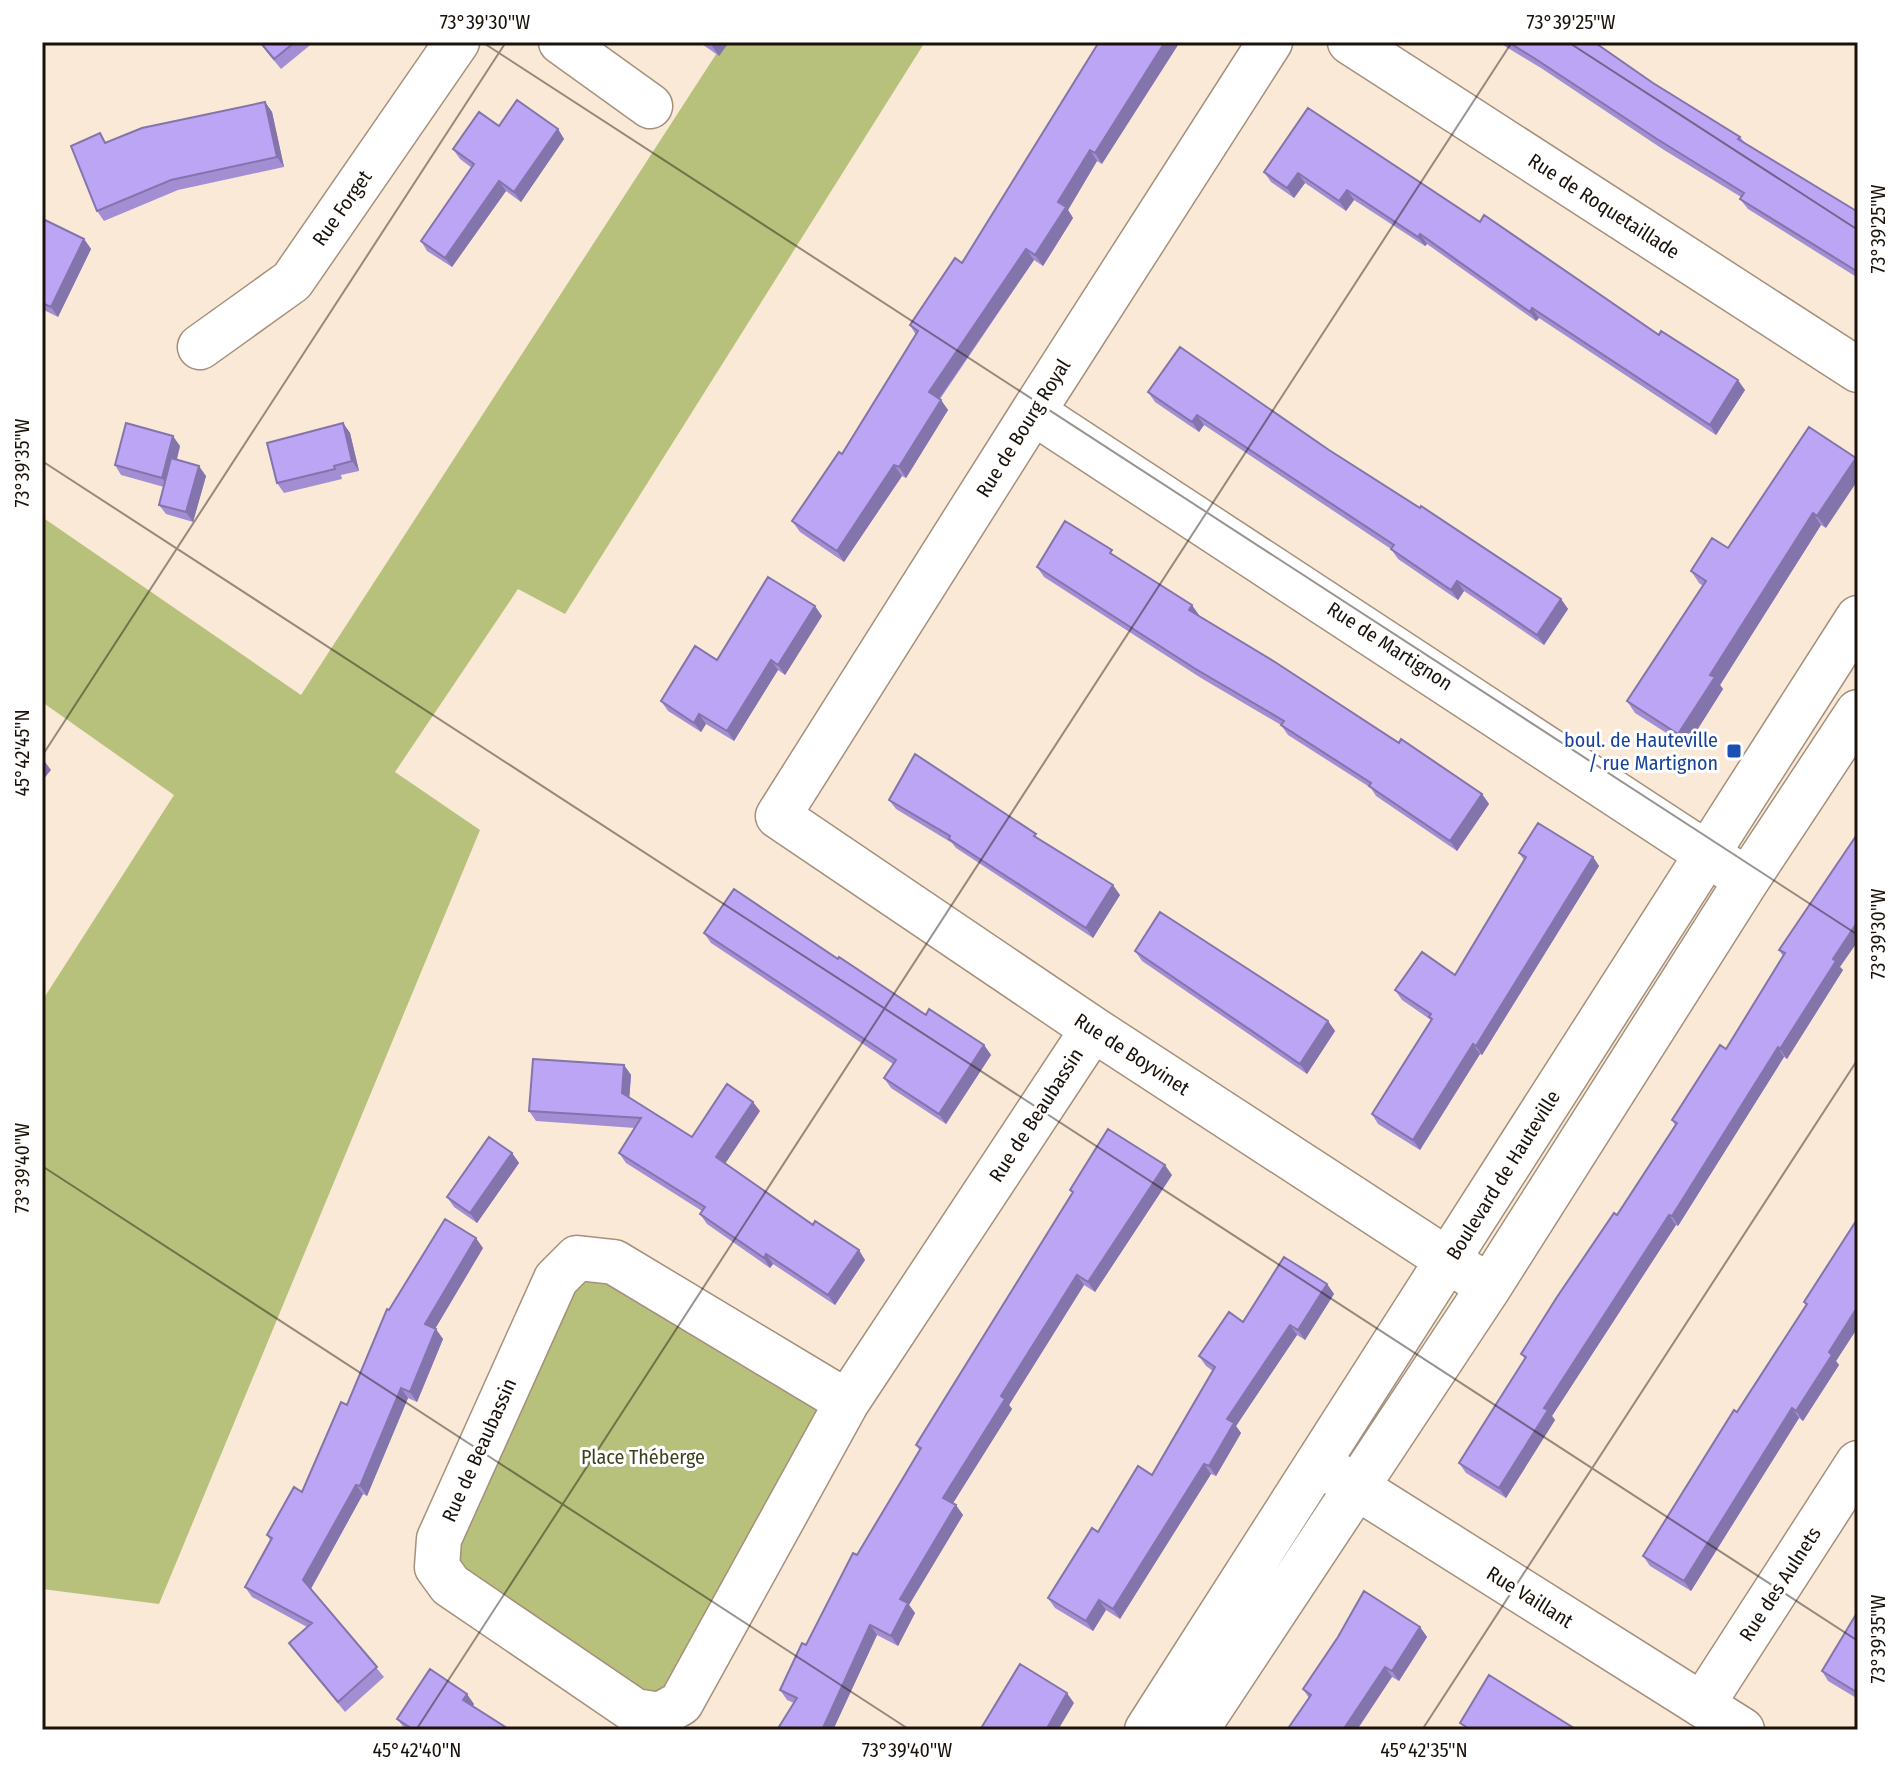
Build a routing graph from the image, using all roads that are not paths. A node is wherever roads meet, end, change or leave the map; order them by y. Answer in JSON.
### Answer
{"nodes":[{"id":1,"x":457,"y":42,"type":"edge"},
{"id":2,"x":561,"y":42,"type":"edge"},
{"id":3,"x":1270,"y":42,"type":"edge"},
{"id":4,"x":1350,"y":42,"type":"edge"},
{"id":5,"x":650,"y":106,"type":"dead end"},
{"id":6,"x":200,"y":347,"type":"dead end"},
{"id":7,"x":1858,"y":370,"type":"edge"},
{"id":8,"x":1033,"y":412,"type":"junction"},
{"id":9,"x":1858,"y":618,"type":"edge"},
{"id":10,"x":1858,"y":712,"type":"edge"},
{"id":11,"x":778,"y":816,"type":"joint"},
{"id":12,"x":1707,"y":853,"type":"junction"},
{"id":13,"x":1747,"y":880,"type":"junction"},
{"id":14,"x":1093,"y":1029,"type":"junction"},
{"id":15,"x":1449,"y":1260,"type":"junction"},
{"id":16,"x":1489,"y":1287,"type":"junction"},
{"id":17,"x":847,"y":1402,"type":"junction"},
{"id":18,"x":1858,"y":1463,"type":"edge"},
{"id":19,"x":1319,"y":1464,"type":"junction"},
{"id":20,"x":1357,"y":1488,"type":"junction"},
{"id":21,"x":1702,"y":1705,"type":"junction"},
{"id":22,"x":1147,"y":1730,"type":"edge"},
{"id":23,"x":1196,"y":1730,"type":"edge"},
{"id":24,"x":1742,"y":1730,"type":"edge"}],
"edges":[{"from":1,"to":6,"type":"street","name":"Rue Forget"},
{"from":2,"to":5,"type":"street"},
{"from":3,"to":8,"type":"street","name":"Rue de Bourg Royal"},
{"from":4,"to":7,"type":"street","name":"Rue de Roquetaillade"},
{"from":8,"to":11,"type":"street","name":"Rue de Bourg Royal"},
{"from":8,"to":12,"type":"street","name":"Rue de Martignon"},
{"from":9,"to":12,"type":"street","name":"Boulevard de Hauteville"},
{"from":10,"to":13,"type":"street"},
{"from":11,"to":14,"type":"street","name":"Rue de Boyvinet"},
{"from":12,"to":13,"type":"street","name":"Rue de Martignon"},
{"from":12,"to":15,"type":"street","name":"Boulevard de Hauteville"},
{"from":13,"to":16,"type":"street"},
{"from":14,"to":15,"type":"street","name":"Rue de Boyvinet"},
{"from":14,"to":17,"type":"street","name":"Rue de Beaubassin"},
{"from":15,"to":16,"type":"street","name":"Rue de Boyvinet"},
{"from":15,"to":19,"type":"street","name":"Boulevard de Hauteville"},
{"from":16,"to":20,"type":"street"},
{"from":17,"to":17,"type":"street","name":"Rue de Beaubassin"},
{"from":18,"to":21,"type":"street","name":"Rue des Aulnets"},
{"from":19,"to":20,"type":"street","name":"Rue Vaillant"},
{"from":19,"to":22,"type":"street","name":"Boulevard de Hauteville"},
{"from":20,"to":21,"type":"street","name":"Rue Vaillant"},
{"from":20,"to":23,"type":"street"},
{"from":21,"to":24,"type":"street","name":"Rue Vaillant"}]}
